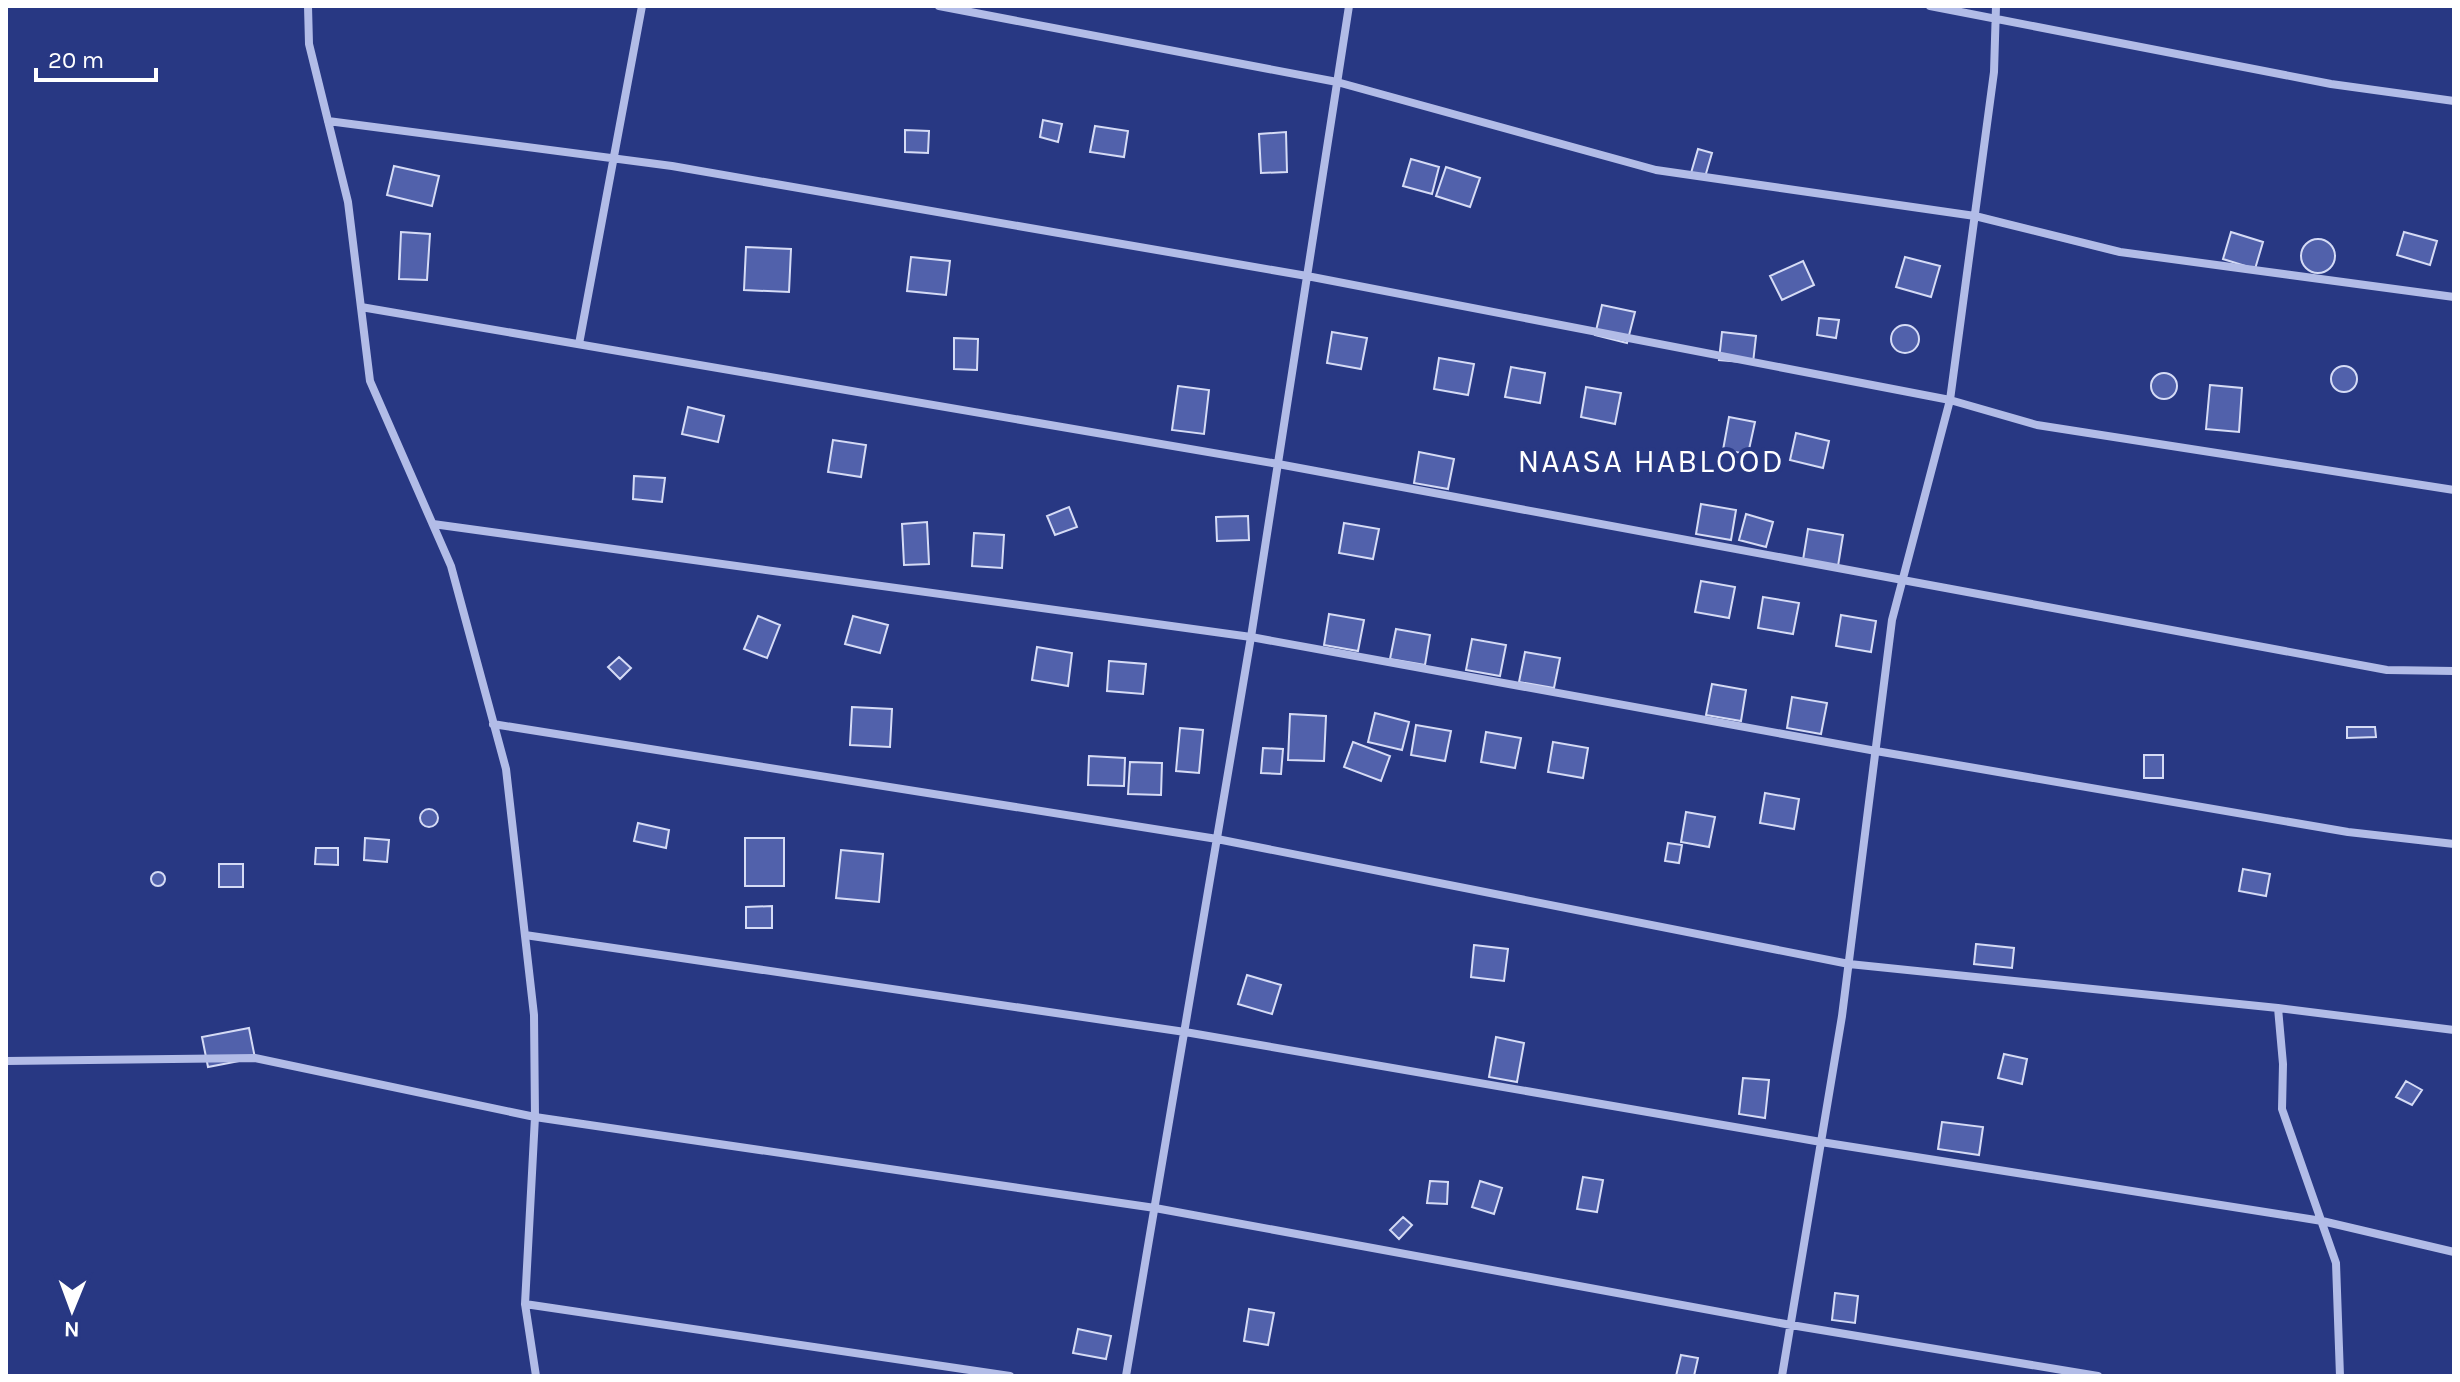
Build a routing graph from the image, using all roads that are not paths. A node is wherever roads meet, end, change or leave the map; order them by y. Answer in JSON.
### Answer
{"nodes":[{"id":1,"x":308,"y":6,"type":"edge"},
{"id":2,"x":642,"y":6,"type":"edge"},
{"id":3,"x":939,"y":6,"type":"edge"},
{"id":4,"x":1349,"y":6,"type":"edge"},
{"id":5,"x":1930,"y":6,"type":"edge"},
{"id":6,"x":1996,"y":6,"type":"edge"},
{"id":7,"x":1996,"y":18,"type":"junction"},
{"id":8,"x":1337,"y":82,"type":"junction"},
{"id":9,"x":2454,"y":101,"type":"edge"},
{"id":10,"x":328,"y":121,"type":"junction"},
{"id":11,"x":614,"y":158,"type":"junction"},
{"id":12,"x":1975,"y":216,"type":"junction"},
{"id":13,"x":1307,"y":276,"type":"junction"},
{"id":14,"x":2454,"y":297,"type":"edge"},
{"id":15,"x":361,"y":307,"type":"junction"},
{"id":16,"x":579,"y":344,"type":"junction"},
{"id":17,"x":1950,"y":400,"type":"junction"},
{"id":18,"x":1278,"y":464,"type":"junction"},
{"id":19,"x":2454,"y":490,"type":"edge"},
{"id":20,"x":433,"y":524,"type":"junction"},
{"id":21,"x":1902,"y":581,"type":"junction"},
{"id":22,"x":1251,"y":637,"type":"junction"},
{"id":23,"x":2454,"y":671,"type":"edge"},
{"id":24,"x":493,"y":724,"type":"junction"},
{"id":25,"x":1876,"y":751,"type":"junction"},
{"id":26,"x":1217,"y":839,"type":"junction"},
{"id":27,"x":2454,"y":844,"type":"edge"},
{"id":28,"x":525,"y":935,"type":"junction"},
{"id":29,"x":1849,"y":964,"type":"junction"},
{"id":30,"x":2278,"y":1008,"type":"junction"},
{"id":31,"x":2454,"y":1030,"type":"edge"},
{"id":32,"x":1185,"y":1032,"type":"junction"},
{"id":33,"x":6,"y":1061,"type":"edge"},
{"id":34,"x":535,"y":1117,"type":"junction"},
{"id":35,"x":1821,"y":1142,"type":"junction"},
{"id":36,"x":1155,"y":1208,"type":"junction"},
{"id":37,"x":2322,"y":1221,"type":"junction"},
{"id":38,"x":2454,"y":1252,"type":"edge"},
{"id":39,"x":525,"y":1304,"type":"junction"},
{"id":40,"x":1791,"y":1325,"type":"junction"},
{"id":41,"x":536,"y":1376,"type":"edge"},
{"id":42,"x":1010,"y":1376,"type":"edge"},
{"id":43,"x":1126,"y":1376,"type":"edge"},
{"id":44,"x":1782,"y":1376,"type":"edge"},
{"id":45,"x":2098,"y":1376,"type":"edge"},
{"id":46,"x":2340,"y":1376,"type":"edge"}],
"edges":[{"from":1,"to":10,"type":"street"},
{"from":2,"to":11,"type":"street"},
{"from":3,"to":8,"type":"street"},
{"from":4,"to":8,"type":"street"},
{"from":5,"to":7,"type":"street"},
{"from":6,"to":7,"type":"street"},
{"from":7,"to":9,"type":"street"},
{"from":7,"to":12,"type":"street"},
{"from":8,"to":12,"type":"street"},
{"from":8,"to":13,"type":"street"},
{"from":10,"to":11,"type":"street"},
{"from":10,"to":15,"type":"street"},
{"from":11,"to":13,"type":"street"},
{"from":11,"to":16,"type":"street"},
{"from":12,"to":14,"type":"street"},
{"from":12,"to":17,"type":"street"},
{"from":13,"to":17,"type":"street"},
{"from":13,"to":18,"type":"street"},
{"from":15,"to":16,"type":"street"},
{"from":15,"to":20,"type":"street"},
{"from":16,"to":18,"type":"street"},
{"from":17,"to":19,"type":"street"},
{"from":17,"to":21,"type":"street"},
{"from":18,"to":21,"type":"street"},
{"from":18,"to":22,"type":"street"},
{"from":20,"to":22,"type":"street"},
{"from":20,"to":24,"type":"street"},
{"from":21,"to":23,"type":"street"},
{"from":21,"to":25,"type":"street"},
{"from":22,"to":25,"type":"street"},
{"from":22,"to":26,"type":"street"},
{"from":24,"to":26,"type":"street"},
{"from":24,"to":28,"type":"street"},
{"from":25,"to":27,"type":"street"},
{"from":25,"to":29,"type":"street"},
{"from":26,"to":29,"type":"street"},
{"from":26,"to":32,"type":"street"},
{"from":28,"to":32,"type":"street"},
{"from":28,"to":34,"type":"street"},
{"from":29,"to":30,"type":"street"},
{"from":29,"to":35,"type":"street"},
{"from":30,"to":31,"type":"street"},
{"from":30,"to":37,"type":"street"},
{"from":32,"to":35,"type":"street"},
{"from":32,"to":36,"type":"street"},
{"from":33,"to":34,"type":"street"},
{"from":34,"to":36,"type":"street"},
{"from":34,"to":39,"type":"street"},
{"from":35,"to":37,"type":"street"},
{"from":35,"to":40,"type":"street"},
{"from":36,"to":40,"type":"street"},
{"from":36,"to":43,"type":"street"},
{"from":37,"to":38,"type":"street"},
{"from":37,"to":46,"type":"street"},
{"from":39,"to":41,"type":"street"},
{"from":39,"to":42,"type":"street"},
{"from":40,"to":44,"type":"street"},
{"from":40,"to":45,"type":"street"}]}
